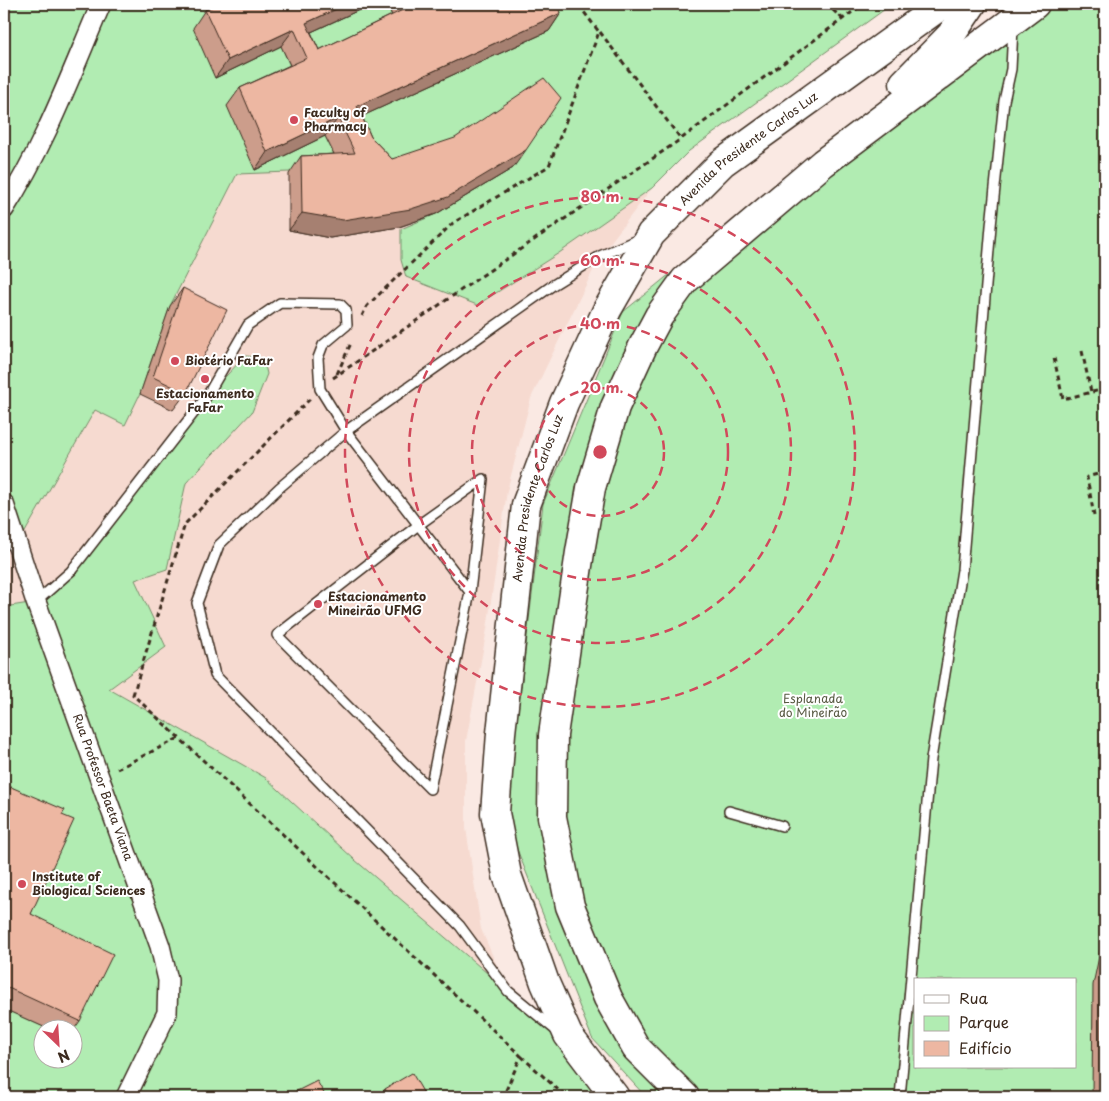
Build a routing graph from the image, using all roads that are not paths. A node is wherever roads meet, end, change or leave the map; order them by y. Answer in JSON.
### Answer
{"nodes":[{"id":1,"x":101,"y":4,"type":"edge"},
{"id":2,"x":943,"y":4,"type":"edge"},
{"id":3,"x":972,"y":4,"type":"edge"},
{"id":4,"x":1035,"y":4,"type":"edge"},
{"id":5,"x":1013,"y":20,"type":"junction"},
{"id":6,"x":823,"y":163,"type":"junction"},
{"id":7,"x":4,"y":209,"type":"edge"},
{"id":8,"x":652,"y":234,"type":"junction"},
{"id":9,"x":346,"y":431,"type":"junction"},
{"id":10,"x":4,"y":504,"type":"edge"},
{"id":11,"x":417,"y":526,"type":"junction"},
{"id":12,"x":470,"y":592,"type":"junction"},
{"id":13,"x":36,"y":602,"type":"junction"},
{"id":14,"x":729,"y":812,"type":"dead end"},
{"id":15,"x":782,"y":826,"type":"dead end"},
{"id":16,"x":579,"y":1050,"type":"junction"},
{"id":17,"x":682,"y":1094,"type":"edge"},
{"id":18,"x":126,"y":1097,"type":"edge"},
{"id":19,"x":615,"y":1097,"type":"edge"},
{"id":20,"x":900,"y":1097,"type":"edge"}],
"edges":[{"from":1,"to":7,"type":"street"},
{"from":2,"to":8,"type":"main road","name":"Avenida Presidente Carlos Luz"},
{"from":3,"to":6,"type":"main road"},
{"from":4,"to":5,"type":"main road"},
{"from":5,"to":6,"type":"main road"},
{"from":5,"to":20,"type":"lane"},
{"from":6,"to":17,"type":"main road"},
{"from":8,"to":9,"type":"lane"},
{"from":8,"to":16,"type":"main road","name":"Avenida Presidente Carlos Luz"},
{"from":9,"to":11,"type":"lane"},
{"from":9,"to":13,"type":"lane"},
{"from":9,"to":16,"type":"lane"},
{"from":10,"to":13,"type":"street","name":"Rua Professor Baeta Viana"},
{"from":11,"to":12,"type":"lane"},
{"from":11,"to":12,"type":"lane"},
{"from":11,"to":12,"type":"lane"},
{"from":13,"to":18,"type":"street","name":"Rua Professor Baeta Viana"},
{"from":14,"to":15,"type":"lane"},
{"from":16,"to":19,"type":"main road","name":"Avenida Presidente Carlos Luz"}]}
